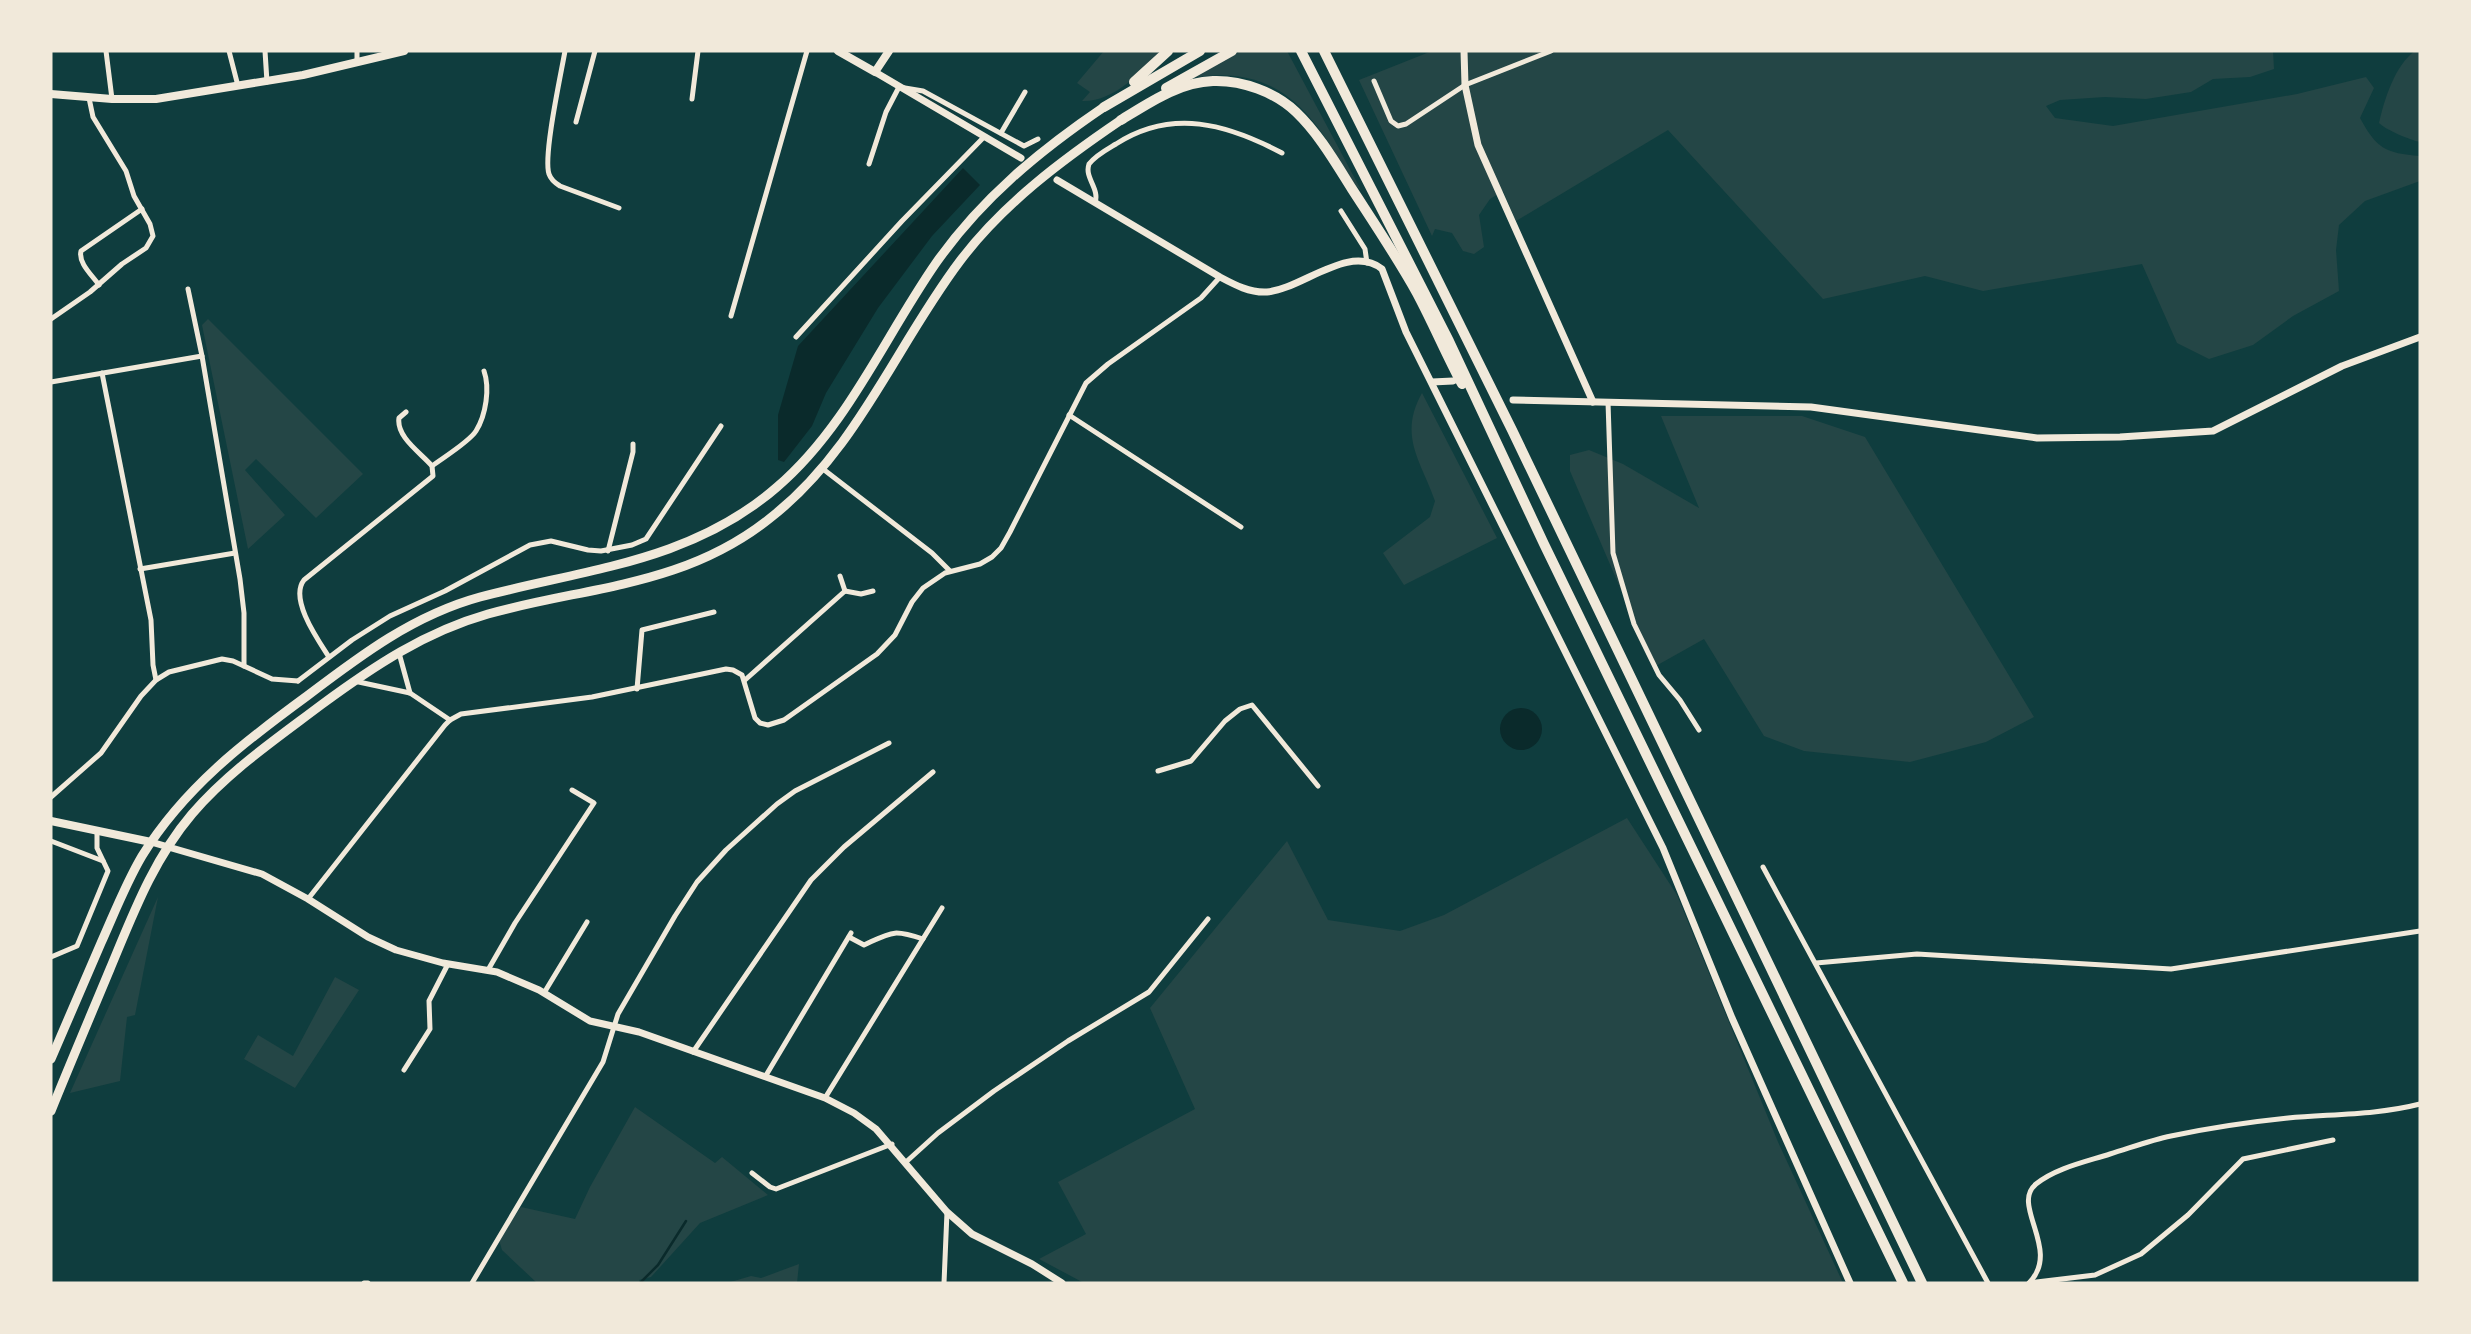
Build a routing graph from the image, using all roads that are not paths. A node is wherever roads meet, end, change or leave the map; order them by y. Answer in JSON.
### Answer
{"nodes":[{"id":1,"x":106,"y":51,"type":"edge"},
{"id":2,"x":229,"y":51,"type":"edge"},
{"id":3,"x":265,"y":51,"type":"edge"},
{"id":4,"x":357,"y":51,"type":"edge"},
{"id":5,"x":404,"y":51,"type":"edge"},
{"id":6,"x":565,"y":51,"type":"edge"},
{"id":7,"x":594,"y":51,"type":"edge"},
{"id":8,"x":698,"y":51,"type":"edge"},
{"id":9,"x":807,"y":51,"type":"edge"},
{"id":10,"x":841,"y":51,"type":"edge"},
{"id":11,"x":888,"y":51,"type":"edge"},
{"id":12,"x":1168,"y":51,"type":"edge"},
{"id":13,"x":1200,"y":51,"type":"edge"},
{"id":14,"x":1232,"y":51,"type":"edge"},
{"id":15,"x":1464,"y":51,"type":"edge"},
{"id":16,"x":1551,"y":51,"type":"edge"},
{"id":17,"x":1324,"y":52,"type":"edge"},
{"id":18,"x":389,"y":53,"type":"edge"},
{"id":19,"x":1304,"y":56,"type":"edge"},
{"id":20,"x":357,"y":63,"type":"junction"},
{"id":21,"x":875,"y":72,"type":"junction"},
{"id":22,"x":267,"y":82,"type":"junction"},
{"id":23,"x":1374,"y":82,"type":"dead end"},
{"id":24,"x":1465,"y":85,"type":"junction"},
{"id":25,"x":238,"y":86,"type":"junction"},
{"id":26,"x":899,"y":87,"type":"junction"},
{"id":27,"x":1025,"y":92,"type":"dead end"},
{"id":28,"x":51,"y":94,"type":"edge"},
{"id":29,"x":89,"y":98,"type":"junction"},
{"id":30,"x":692,"y":99,"type":"dead end"},
{"id":31,"x":112,"y":100,"type":"junction"},
{"id":32,"x":1104,"y":107,"type":"junction"},
{"id":33,"x":1121,"y":120,"type":"junction"},
{"id":34,"x":576,"y":122,"type":"dead end"},
{"id":35,"x":1001,"y":133,"type":"junction"},
{"id":36,"x":985,"y":137,"type":"junction"},
{"id":37,"x":1038,"y":139,"type":"dead end"},
{"id":38,"x":1282,"y":153,"type":"dead end"},
{"id":39,"x":1021,"y":158,"type":"dead end"},
{"id":40,"x":869,"y":164,"type":"dead end"},
{"id":41,"x":1057,"y":180,"type":"dead end"},
{"id":42,"x":1095,"y":203,"type":"junction"},
{"id":43,"x":619,"y":208,"type":"dead end"},
{"id":44,"x":142,"y":209,"type":"junction"},
{"id":45,"x":1341,"y":211,"type":"dead end"},
{"id":46,"x":1367,"y":263,"type":"junction"},
{"id":47,"x":1220,"y":277,"type":"junction"},
{"id":48,"x":99,"y":285,"type":"junction"},
{"id":49,"x":188,"y":289,"type":"dead end"},
{"id":50,"x":731,"y":316,"type":"dead end"},
{"id":51,"x":51,"y":319,"type":"edge"},
{"id":52,"x":796,"y":337,"type":"dead end"},
{"id":53,"x":2420,"y":337,"type":"edge"},
{"id":54,"x":202,"y":356,"type":"junction"},
{"id":55,"x":484,"y":371,"type":"dead end"},
{"id":56,"x":102,"y":373,"type":"junction"},
{"id":57,"x":51,"y":382,"type":"edge"},
{"id":58,"x":1432,"y":382,"type":"junction"},
{"id":59,"x":1453,"y":382,"type":"dead end"},
{"id":60,"x":1513,"y":400,"type":"dead end"},
{"id":61,"x":1593,"y":402,"type":"junction"},
{"id":62,"x":1608,"y":402,"type":"junction"},
{"id":63,"x":406,"y":412,"type":"dead end"},
{"id":64,"x":1069,"y":415,"type":"junction"},
{"id":65,"x":721,"y":426,"type":"dead end"},
{"id":66,"x":633,"y":444,"type":"dead end"},
{"id":67,"x":432,"y":466,"type":"junction"},
{"id":68,"x":823,"y":469,"type":"junction"},
{"id":69,"x":1241,"y":527,"type":"dead end"},
{"id":70,"x":1544,"y":544,"type":"junction"},
{"id":71,"x":608,"y":551,"type":"junction"},
{"id":72,"x":235,"y":553,"type":"junction"},
{"id":73,"x":140,"y":569,"type":"junction"},
{"id":74,"x":950,"y":571,"type":"junction"},
{"id":75,"x":840,"y":576,"type":"dead end"},
{"id":76,"x":845,"y":591,"type":"junction"},
{"id":77,"x":873,"y":592,"type":"dead end"},
{"id":78,"x":714,"y":612,"type":"dead end"},
{"id":79,"x":398,"y":651,"type":"junction"},
{"id":80,"x":329,"y":657,"type":"junction"},
{"id":81,"x":244,"y":666,"type":"junction"},
{"id":82,"x":156,"y":680,"type":"junction"},
{"id":83,"x":745,"y":680,"type":"junction"},
{"id":84,"x":298,"y":681,"type":"junction"},
{"id":85,"x":354,"y":681,"type":"junction"},
{"id":86,"x":637,"y":689,"type":"junction"},
{"id":87,"x":312,"y":692,"type":"junction"},
{"id":88,"x":410,"y":694,"type":"junction"},
{"id":89,"x":450,"y":719,"type":"junction"},
{"id":90,"x":1699,"y":730,"type":"dead end"},
{"id":91,"x":890,"y":743,"type":"dead end"},
{"id":92,"x":1158,"y":771,"type":"dead end"},
{"id":93,"x":933,"y":772,"type":"dead end"},
{"id":94,"x":1318,"y":786,"type":"dead end"},
{"id":95,"x":572,"y":790,"type":"dead end"},
{"id":96,"x":51,"y":797,"type":"edge"},
{"id":97,"x":51,"y":821,"type":"edge"},
{"id":98,"x":97,"y":831,"type":"junction"},
{"id":99,"x":51,"y":841,"type":"edge"},
{"id":100,"x":151,"y":842,"type":"junction"},
{"id":101,"x":167,"y":847,"type":"junction"},
{"id":102,"x":104,"y":862,"type":"junction"},
{"id":103,"x":1763,"y":867,"type":"dead end"},
{"id":104,"x":308,"y":899,"type":"junction"},
{"id":105,"x":942,"y":908,"type":"dead end"},
{"id":106,"x":1208,"y":919,"type":"dead end"},
{"id":107,"x":587,"y":922,"type":"dead end"},
{"id":108,"x":2420,"y":931,"type":"edge"},
{"id":109,"x":923,"y":939,"type":"junction"},
{"id":110,"x":51,"y":957,"type":"edge"},
{"id":111,"x":1816,"y":963,"type":"junction"},
{"id":112,"x":448,"y":964,"type":"junction"},
{"id":113,"x":488,"y":970,"type":"junction"},
{"id":114,"x":544,"y":993,"type":"junction"},
{"id":115,"x":614,"y":1027,"type":"junction"},
{"id":116,"x":693,"y":1052,"type":"junction"},
{"id":117,"x":51,"y":1059,"type":"edge"},
{"id":118,"x":404,"y":1070,"type":"dead end"},
{"id":119,"x":765,"y":1077,"type":"junction"},
{"id":120,"x":825,"y":1098,"type":"junction"},
{"id":121,"x":2420,"y":1104,"type":"edge"},
{"id":122,"x":51,"y":1111,"type":"edge"},
{"id":123,"x":2333,"y":1140,"type":"dead end"},
{"id":124,"x":891,"y":1144,"type":"junction"},
{"id":125,"x":906,"y":1162,"type":"junction"},
{"id":126,"x":752,"y":1173,"type":"dead end"},
{"id":127,"x":947,"y":1212,"type":"junction"},
{"id":128,"x":472,"y":1283,"type":"edge"},
{"id":129,"x":944,"y":1283,"type":"edge"},
{"id":130,"x":1062,"y":1283,"type":"edge"},
{"id":131,"x":1850,"y":1283,"type":"edge"},
{"id":132,"x":1903,"y":1283,"type":"edge"},
{"id":133,"x":1922,"y":1283,"type":"edge"},
{"id":134,"x":1988,"y":1283,"type":"edge"},
{"id":135,"x":2029,"y":1283,"type":"edge"}],
"edges":[{"from":1,"to":31,"type":"street"},
{"from":2,"to":25,"type":"street"},
{"from":3,"to":22,"type":"street"},
{"from":4,"to":20,"type":"street"},
{"from":5,"to":18,"type":"main road"},
{"from":6,"to":43,"type":"street"},
{"from":7,"to":34,"type":"street"},
{"from":8,"to":30,"type":"street"},
{"from":9,"to":50,"type":"street"},
{"from":10,"to":21,"type":"main road"},
{"from":11,"to":21,"type":"main road"},
{"from":12,"to":32,"type":"highway"},
{"from":13,"to":32,"type":"highway"},
{"from":14,"to":33,"type":"highway"},
{"from":15,"to":24,"type":"street"},
{"from":16,"to":24,"type":"street"},
{"from":17,"to":133,"type":"highway"},
{"from":18,"to":20,"type":"main road"},
{"from":19,"to":70,"type":"highway"},
{"from":20,"to":22,"type":"main road"},
{"from":21,"to":26,"type":"street"},
{"from":22,"to":25,"type":"main road"},
{"from":23,"to":24,"type":"street"},
{"from":24,"to":61,"type":"street"},
{"from":25,"to":31,"type":"main road"},
{"from":26,"to":35,"type":"street"},
{"from":26,"to":36,"type":"street"},
{"from":26,"to":40,"type":"street"},
{"from":27,"to":35,"type":"street"},
{"from":28,"to":29,"type":"main road"},
{"from":29,"to":31,"type":"main road"},
{"from":29,"to":44,"type":"street"},
{"from":32,"to":87,"type":"main road"},
{"from":33,"to":68,"type":"main road"},
{"from":33,"to":70,"type":"highway"},
{"from":35,"to":37,"type":"street"},
{"from":36,"to":39,"type":"street"},
{"from":36,"to":52,"type":"street"},
{"from":38,"to":42,"type":"street"},
{"from":41,"to":42,"type":"street"},
{"from":42,"to":47,"type":"street"},
{"from":44,"to":48,"type":"street"},
{"from":44,"to":48,"type":"street"},
{"from":45,"to":46,"type":"street"},
{"from":46,"to":47,"type":"street"},
{"from":46,"to":58,"type":"street"},
{"from":47,"to":64,"type":"street"},
{"from":48,"to":51,"type":"street"},
{"from":49,"to":54,"type":"street"},
{"from":53,"to":62,"type":"street"},
{"from":54,"to":56,"type":"street"},
{"from":54,"to":72,"type":"street"},
{"from":55,"to":67,"type":"street"},
{"from":56,"to":57,"type":"street"},
{"from":56,"to":73,"type":"street"},
{"from":58,"to":59,"type":"street"},
{"from":58,"to":131,"type":"street"},
{"from":60,"to":61,"type":"street"},
{"from":61,"to":62,"type":"street"},
{"from":62,"to":90,"type":"street"},
{"from":63,"to":67,"type":"street"},
{"from":64,"to":69,"type":"street"},
{"from":64,"to":74,"type":"street"},
{"from":65,"to":71,"type":"street"},
{"from":66,"to":71,"type":"street"},
{"from":67,"to":80,"type":"street"},
{"from":68,"to":74,"type":"street"},
{"from":68,"to":79,"type":"main road"},
{"from":70,"to":132,"type":"highway"},
{"from":71,"to":80,"type":"street"},
{"from":72,"to":73,"type":"street"},
{"from":72,"to":81,"type":"street"},
{"from":73,"to":82,"type":"street"},
{"from":74,"to":83,"type":"street"},
{"from":75,"to":76,"type":"street"},
{"from":76,"to":77,"type":"street"},
{"from":76,"to":83,"type":"street"},
{"from":78,"to":86,"type":"street"},
{"from":79,"to":85,"type":"main road"},
{"from":79,"to":88,"type":"street"},
{"from":80,"to":84,"type":"street"},
{"from":81,"to":82,"type":"street"},
{"from":81,"to":84,"type":"street"},
{"from":82,"to":96,"type":"street"},
{"from":83,"to":86,"type":"street"},
{"from":84,"to":87,"type":"street"},
{"from":85,"to":88,"type":"street"},
{"from":85,"to":101,"type":"main road"},
{"from":86,"to":89,"type":"street"},
{"from":87,"to":100,"type":"main road"},
{"from":88,"to":89,"type":"street"},
{"from":89,"to":104,"type":"street"},
{"from":91,"to":115,"type":"street"},
{"from":92,"to":94,"type":"street"},
{"from":93,"to":116,"type":"street"},
{"from":95,"to":113,"type":"street"},
{"from":97,"to":98,"type":"main road"},
{"from":98,"to":100,"type":"main road"},
{"from":98,"to":102,"type":"street"},
{"from":99,"to":102,"type":"street"},
{"from":100,"to":101,"type":"street"},
{"from":100,"to":117,"type":"main road"},
{"from":101,"to":104,"type":"street"},
{"from":101,"to":122,"type":"main road"},
{"from":102,"to":110,"type":"street"},
{"from":103,"to":111,"type":"street"},
{"from":104,"to":112,"type":"street"},
{"from":105,"to":109,"type":"street"},
{"from":106,"to":125,"type":"street"},
{"from":107,"to":114,"type":"street"},
{"from":108,"to":111,"type":"street"},
{"from":109,"to":119,"type":"street"},
{"from":109,"to":120,"type":"street"},
{"from":111,"to":134,"type":"street"},
{"from":112,"to":113,"type":"street"},
{"from":112,"to":118,"type":"street"},
{"from":113,"to":114,"type":"street"},
{"from":114,"to":115,"type":"street"},
{"from":115,"to":116,"type":"street"},
{"from":115,"to":128,"type":"street"},
{"from":116,"to":119,"type":"street"},
{"from":119,"to":120,"type":"street"},
{"from":120,"to":124,"type":"street"},
{"from":121,"to":135,"type":"street"},
{"from":123,"to":135,"type":"street"},
{"from":124,"to":125,"type":"street"},
{"from":124,"to":126,"type":"street"},
{"from":125,"to":127,"type":"street"},
{"from":127,"to":129,"type":"street"},
{"from":127,"to":130,"type":"street"}]}
